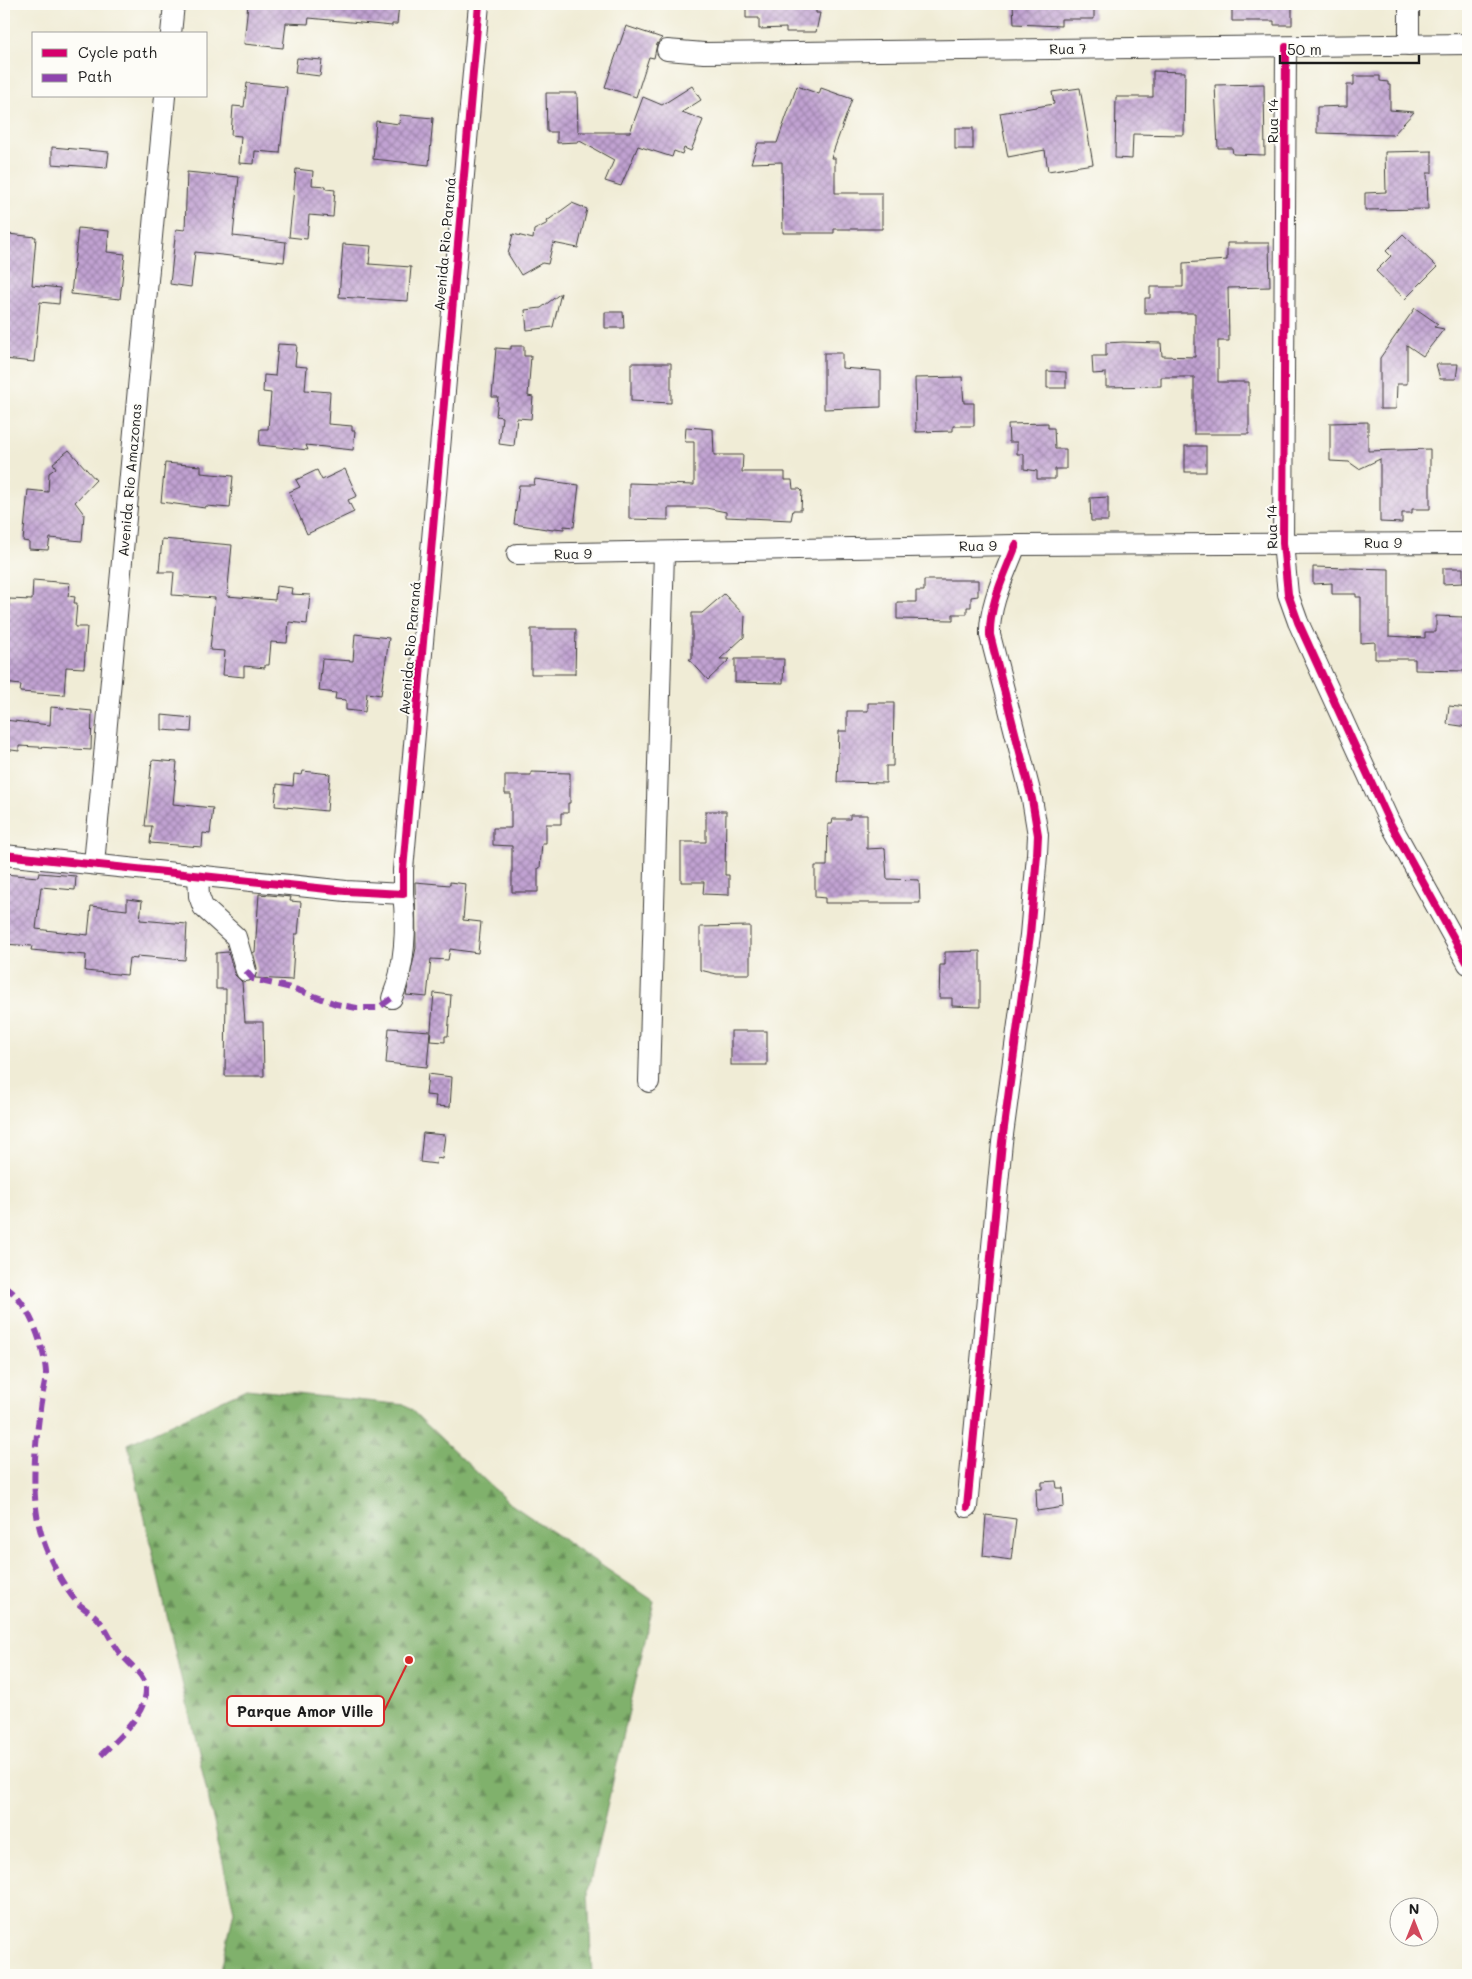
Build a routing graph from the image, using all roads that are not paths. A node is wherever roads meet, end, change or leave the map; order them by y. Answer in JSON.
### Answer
{"nodes":[{"id":1,"x":174,"y":4,"type":"edge"},
{"id":2,"x":479,"y":4,"type":"edge"},
{"id":3,"x":1409,"y":4,"type":"edge"},
{"id":4,"x":171,"y":32,"type":"edge"},
{"id":5,"x":1468,"y":44,"type":"edge"},
{"id":6,"x":1409,"y":46,"type":"junction"},
{"id":7,"x":1286,"y":47,"type":"junction"},
{"id":8,"x":667,"y":50,"type":"dead end"},
{"id":9,"x":165,"y":98,"type":"edge"},
{"id":10,"x":1283,"y":543,"type":"junction"},
{"id":11,"x":1468,"y":543,"type":"edge"},
{"id":12,"x":1016,"y":545,"type":"junction"},
{"id":13,"x":664,"y":552,"type":"junction"},
{"id":14,"x":517,"y":554,"type":"dead end"},
{"id":15,"x":4,"y":856,"type":"edge"},
{"id":16,"x":94,"y":864,"type":"junction"},
{"id":17,"x":198,"y":875,"type":"junction"},
{"id":18,"x":403,"y":894,"type":"junction"},
{"id":19,"x":1468,"y":964,"type":"edge"},
{"id":20,"x":246,"y":971,"type":"dead end"},
{"id":21,"x":392,"y":998,"type":"dead end"},
{"id":22,"x":649,"y":1082,"type":"dead end"},
{"id":23,"x":967,"y":1507,"type":"dead end"}],
"edges":[{"from":1,"to":4,"type":"street"},
{"from":2,"to":18,"type":"street","name":"Avenida Rio Paraná"},
{"from":3,"to":6,"type":"street"},
{"from":5,"to":6,"type":"street","name":"Rua 7"},
{"from":6,"to":7,"type":"street","name":"Rua 7"},
{"from":7,"to":8,"type":"street","name":"Rua 7"},
{"from":7,"to":10,"type":"street","name":"Rua 14"},
{"from":9,"to":16,"type":"street","name":"Avenida Rio Amazonas"},
{"from":10,"to":11,"type":"street","name":"Rua 9"},
{"from":10,"to":12,"type":"street","name":"Rua 9"},
{"from":10,"to":19,"type":"street","name":"Rua 14"},
{"from":12,"to":13,"type":"street","name":"Rua 9"},
{"from":12,"to":23,"type":"street"},
{"from":13,"to":14,"type":"street","name":"Rua 9"},
{"from":13,"to":22,"type":"street"},
{"from":15,"to":16,"type":"street"},
{"from":16,"to":17,"type":"street"},
{"from":17,"to":18,"type":"street"},
{"from":17,"to":20,"type":"street"},
{"from":18,"to":21,"type":"street","name":"Avenida Rio Paraná"}]}
